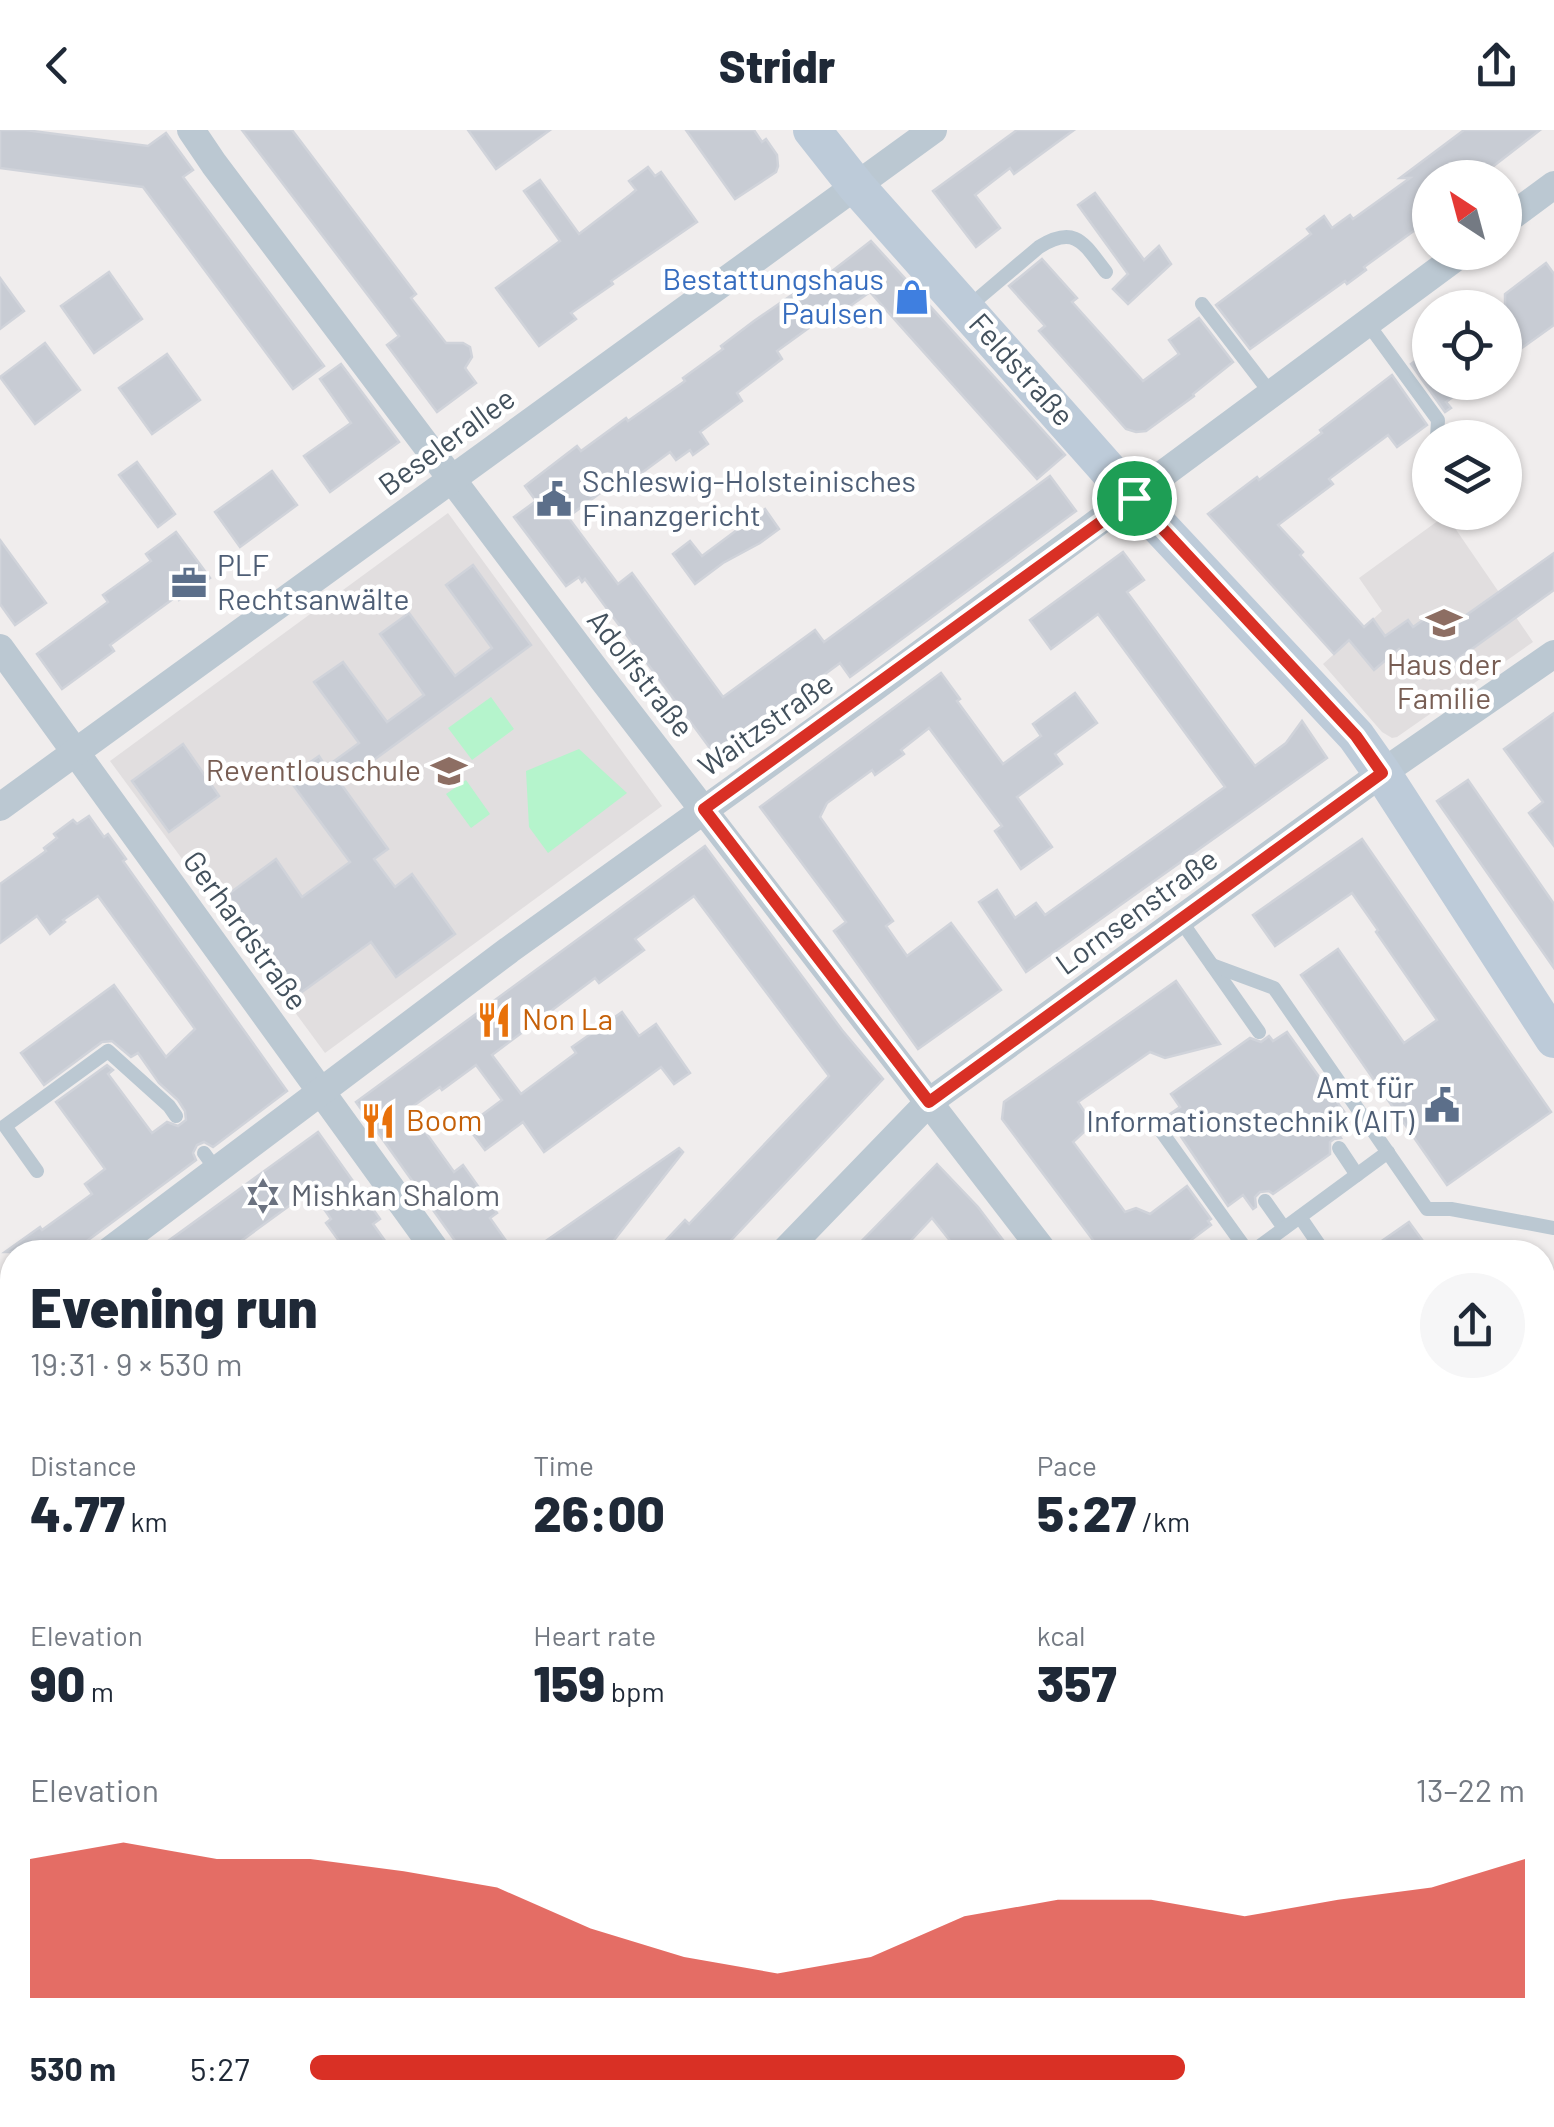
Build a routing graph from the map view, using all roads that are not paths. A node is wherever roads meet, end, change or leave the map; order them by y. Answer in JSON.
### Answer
{"nodes":[{"id":1,"x":192,"y":130,"type":"edge"},
{"id":2,"x":812,"y":130,"type":"edge"},
{"id":3,"x":933,"y":130,"type":"edge"},
{"id":4,"x":1554,"y":185,"type":"edge"},
{"id":5,"x":857,"y":187,"type":"junction"},
{"id":6,"x":1522,"y":209,"type":"edge"},
{"id":7,"x":1439,"y":270,"type":"edge"},
{"id":8,"x":1106,"y":272,"type":"dead end"},
{"id":9,"x":1202,"y":304,"type":"dead end"},
{"id":10,"x":966,"y":308,"type":"junction"},
{"id":11,"x":1368,"y":324,"type":"junction"},
{"id":12,"x":1272,"y":395,"type":"junction"},
{"id":13,"x":1438,"y":420,"type":"edge"},
{"id":14,"x":450,"y":479,"type":"junction"},
{"id":15,"x":1134,"y":498,"type":"junction"},
{"id":16,"x":0,"y":648,"type":"edge"},
{"id":17,"x":1554,"y":654,"type":"edge"},
{"id":18,"x":75,"y":752,"type":"junction"},
{"id":19,"x":1382,"y":773,"type":"junction"},
{"id":20,"x":0,"y":807,"type":"edge"},
{"id":21,"x":704,"y":809,"type":"junction"},
{"id":22,"x":1181,"y":921,"type":"junction"},
{"id":23,"x":1212,"y":965,"type":"junction"},
{"id":24,"x":1258,"y":1032,"type":"dead end"},
{"id":25,"x":1554,"y":1039,"type":"edge"},
{"id":26,"x":322,"y":1092,"type":"junction"},
{"id":27,"x":929,"y":1102,"type":"junction"},
{"id":28,"x":176,"y":1116,"type":"dead end"},
{"id":29,"x":1160,"y":1132,"type":"dead end"},
{"id":30,"x":1339,"y":1148,"type":"dead end"},
{"id":31,"x":1388,"y":1152,"type":"junction"},
{"id":32,"x":38,"y":1171,"type":"dead end"},
{"id":33,"x":1357,"y":1175,"type":"junction"},
{"id":34,"x":1265,"y":1200,"type":"dead end"},
{"id":35,"x":1300,"y":1216,"type":"junction"},
{"id":36,"x":1284,"y":1228,"type":"junction"},
{"id":37,"x":1554,"y":1228,"type":"edge"},
{"id":38,"x":122,"y":1240,"type":"edge"},
{"id":39,"x":428,"y":1240,"type":"edge"},
{"id":40,"x":796,"y":1240,"type":"edge"},
{"id":41,"x":1035,"y":1240,"type":"edge"},
{"id":42,"x":1241,"y":1240,"type":"edge"},
{"id":43,"x":1267,"y":1240,"type":"edge"},
{"id":44,"x":1316,"y":1240,"type":"edge"}],
"edges":[{"from":1,"to":14,"type":"street","name":"Adolfstraße"},
{"from":2,"to":5,"type":"street","name":"Feldstraße"},
{"from":3,"to":5,"type":"street","name":"Beselerallee"},
{"from":4,"to":6,"type":"street"},
{"from":5,"to":10,"type":"street","name":"Feldstraße"},
{"from":5,"to":14,"type":"street","name":"Beselerallee"},
{"from":7,"to":11,"type":"street","name":"Waitzstraße"},
{"from":8,"to":10,"type":"lane"},
{"from":9,"to":12,"type":"lane"},
{"from":10,"to":15,"type":"street","name":"Feldstraße"},
{"from":11,"to":12,"type":"street","name":"Waitzstraße"},
{"from":11,"to":13,"type":"lane"},
{"from":12,"to":15,"type":"street","name":"Waitzstraße"},
{"from":14,"to":18,"type":"street","name":"Beselerallee"},
{"from":14,"to":21,"type":"street","name":"Adolfstraße"},
{"from":15,"to":19,"type":"street","name":"Feldstraße"},
{"from":15,"to":21,"type":"street","name":"Waitzstraße"},
{"from":16,"to":18,"type":"street","name":"Gerhardstraße"},
{"from":17,"to":19,"type":"street","name":"Lornsenstraße"},
{"from":18,"to":20,"type":"street","name":"Beselerallee"},
{"from":18,"to":26,"type":"street","name":"Gerhardstraße"},
{"from":19,"to":22,"type":"street","name":"Lornsenstraße"},
{"from":19,"to":25,"type":"street","name":"Feldstraße"},
{"from":21,"to":26,"type":"street","name":"Waitzstraße"},
{"from":21,"to":27,"type":"street","name":"Adolfstraße"},
{"from":22,"to":23,"type":"lane"},
{"from":22,"to":27,"type":"street","name":"Lornsenstraße"},
{"from":23,"to":24,"type":"lane"},
{"from":23,"to":31,"type":"lane"},
{"from":26,"to":38,"type":"street","name":"Waitzstraße"},
{"from":26,"to":39,"type":"street","name":"Gerhardstraße"},
{"from":27,"to":40,"type":"street","name":"Lornsenstraße"},
{"from":27,"to":41,"type":"street","name":"Adolfstraße"},
{"from":28,"to":32,"type":"lane"},
{"from":29,"to":42,"type":"lane"},
{"from":30,"to":33,"type":"lane"},
{"from":31,"to":33,"type":"lane"},
{"from":31,"to":37,"type":"lane"},
{"from":33,"to":35,"type":"lane"},
{"from":34,"to":36,"type":"lane"},
{"from":35,"to":36,"type":"lane"},
{"from":35,"to":44,"type":"lane"},
{"from":36,"to":43,"type":"lane"}]}
